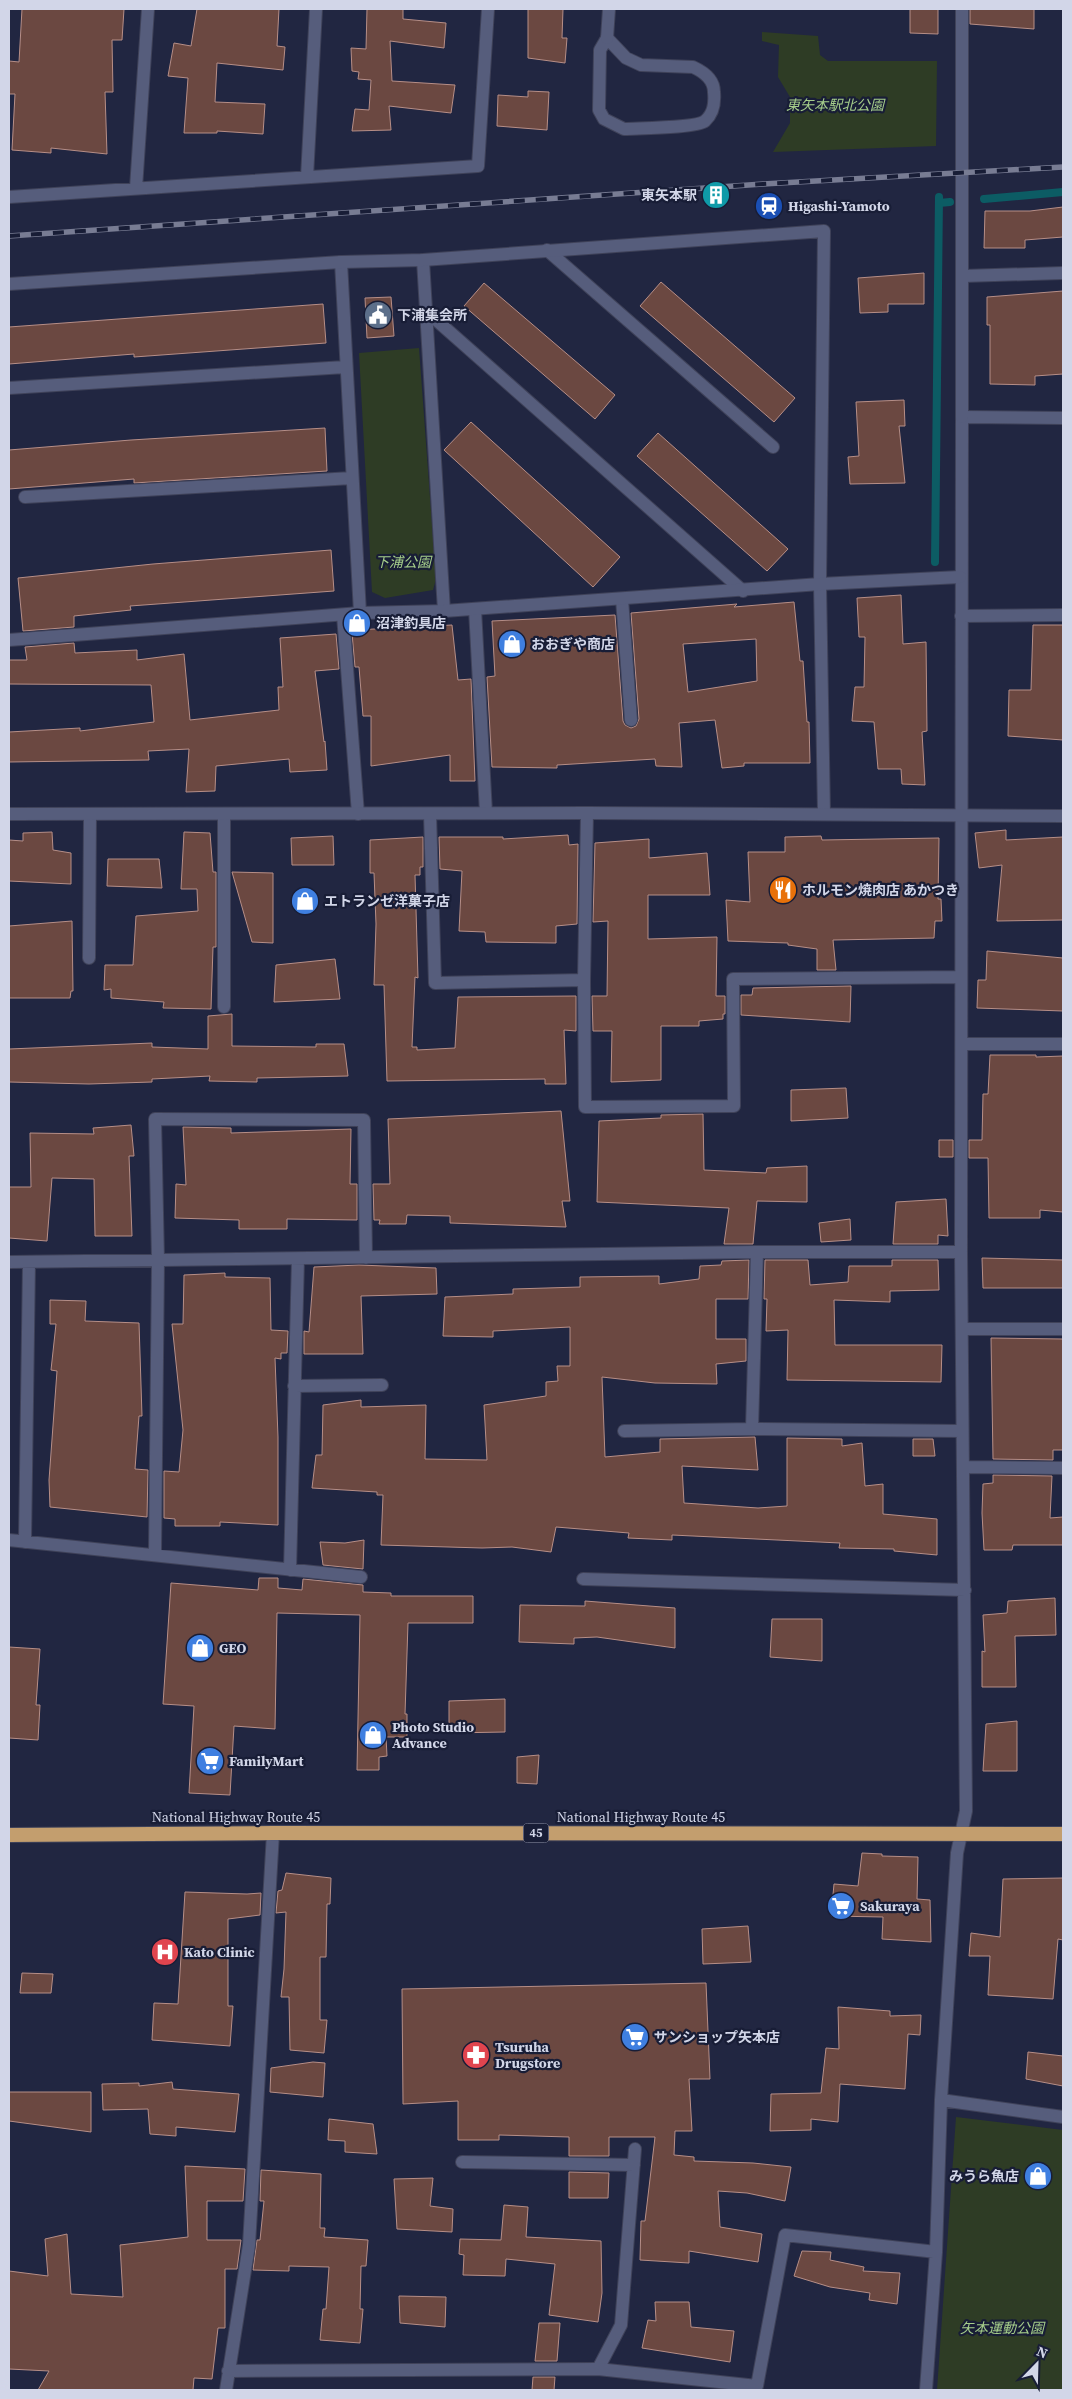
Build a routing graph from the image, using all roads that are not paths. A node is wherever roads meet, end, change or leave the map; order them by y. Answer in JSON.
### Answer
{"nodes":[{"id":1,"x":148,"y":9,"type":"edge"},
{"id":2,"x":316,"y":9,"type":"edge"},
{"id":3,"x":488,"y":9,"type":"edge"},
{"id":4,"x":609,"y":9,"type":"edge"},
{"id":5,"x":962,"y":9,"type":"edge"},
{"id":6,"x":607,"y":38,"type":"junction"},
{"id":7,"x":307,"y":177,"type":"junction"},
{"id":8,"x":136,"y":188,"type":"junction"},
{"id":9,"x":9,"y":197,"type":"edge"},
{"id":10,"x":547,"y":250,"type":"junction"},
{"id":11,"x":423,"y":260,"type":"junction"},
{"id":12,"x":341,"y":262,"type":"junction"},
{"id":13,"x":1063,"y":273,"type":"edge"},
{"id":14,"x":963,"y":276,"type":"junction"},
{"id":15,"x":9,"y":284,"type":"edge"},
{"id":16,"x":426,"y":311,"type":"junction"},
{"id":17,"x":345,"y":367,"type":"junction"},
{"id":18,"x":9,"y":388,"type":"edge"},
{"id":19,"x":962,"y":417,"type":"junction"},
{"id":20,"x":1063,"y":418,"type":"edge"},
{"id":21,"x":773,"y":447,"type":"dead end"},
{"id":22,"x":352,"y":478,"type":"junction"},
{"id":23,"x":25,"y":497,"type":"dead end"},
{"id":24,"x":960,"y":576,"type":"junction"},
{"id":25,"x":820,"y":584,"type":"junction"},
{"id":26,"x":743,"y":591,"type":"junction"},
{"id":27,"x":622,"y":599,"type":"junction"},
{"id":28,"x":475,"y":609,"type":"junction"},
{"id":29,"x":444,"y":611,"type":"junction"},
{"id":30,"x":360,"y":613,"type":"junction"},
{"id":31,"x":343,"y":615,"type":"junction"},
{"id":32,"x":1063,"y":615,"type":"edge"},
{"id":33,"x":961,"y":616,"type":"junction"},
{"id":34,"x":9,"y":640,"type":"edge"},
{"id":35,"x":631,"y":720,"type":"dead end"},
{"id":36,"x":486,"y":813,"type":"junction"},
{"id":37,"x":588,"y":813,"type":"junction"},
{"id":38,"x":9,"y":814,"type":"edge"},
{"id":39,"x":90,"y":814,"type":"junction"},
{"id":40,"x":224,"y":814,"type":"junction"},
{"id":41,"x":358,"y":814,"type":"junction"},
{"id":42,"x":430,"y":814,"type":"junction"},
{"id":43,"x":824,"y":814,"type":"junction"},
{"id":44,"x":1063,"y":816,"type":"edge"},
{"id":45,"x":961,"y":817,"type":"junction"},
{"id":46,"x":89,"y":958,"type":"dead end"},
{"id":47,"x":961,"y":977,"type":"junction"},
{"id":48,"x":584,"y":980,"type":"junction"},
{"id":49,"x":224,"y":1007,"type":"dead end"},
{"id":50,"x":962,"y":1044,"type":"junction"},
{"id":51,"x":1063,"y":1044,"type":"edge"},
{"id":52,"x":757,"y":1252,"type":"junction"},
{"id":53,"x":961,"y":1252,"type":"junction"},
{"id":54,"x":366,"y":1258,"type":"junction"},
{"id":55,"x":298,"y":1259,"type":"junction"},
{"id":56,"x":158,"y":1260,"type":"junction"},
{"id":57,"x":9,"y":1262,"type":"edge"},
{"id":58,"x":29,"y":1262,"type":"junction"},
{"id":59,"x":963,"y":1329,"type":"junction"},
{"id":60,"x":1063,"y":1329,"type":"edge"},
{"id":61,"x":382,"y":1385,"type":"dead end"},
{"id":62,"x":294,"y":1386,"type":"junction"},
{"id":63,"x":752,"y":1429,"type":"junction"},
{"id":64,"x":962,"y":1430,"type":"junction"},
{"id":65,"x":624,"y":1431,"type":"dead end"},
{"id":66,"x":963,"y":1467,"type":"junction"},
{"id":67,"x":1063,"y":1468,"type":"edge"},
{"id":68,"x":9,"y":1540,"type":"edge"},
{"id":69,"x":25,"y":1542,"type":"junction"},
{"id":70,"x":155,"y":1555,"type":"junction"},
{"id":71,"x":290,"y":1570,"type":"junction"},
{"id":72,"x":361,"y":1577,"type":"dead end"},
{"id":73,"x":583,"y":1579,"type":"dead end"},
{"id":74,"x":965,"y":1590,"type":"junction"},
{"id":75,"x":273,"y":1833,"type":"junction"},
{"id":76,"x":961,"y":1833,"type":"junction"},
{"id":77,"x":1063,"y":1834,"type":"edge"},
{"id":78,"x":9,"y":1835,"type":"edge"},
{"id":79,"x":941,"y":2100,"type":"junction"},
{"id":80,"x":1063,"y":2117,"type":"edge"},
{"id":81,"x":635,"y":2150,"type":"dead end"},
{"id":82,"x":462,"y":2162,"type":"dead end"},
{"id":83,"x":634,"y":2165,"type":"junction"},
{"id":84,"x":936,"y":2252,"type":"junction"},
{"id":85,"x":598,"y":2369,"type":"junction"},
{"id":86,"x":228,"y":2371,"type":"junction"},
{"id":87,"x":226,"y":2390,"type":"edge"},
{"id":88,"x":926,"y":2390,"type":"edge"}],
"edges":[{"from":1,"to":8,"type":"street"},
{"from":2,"to":7,"type":"street"},
{"from":3,"to":7,"type":"street"},
{"from":4,"to":6,"type":"street"},
{"from":5,"to":14,"type":"street"},
{"from":6,"to":6,"type":"street"},
{"from":7,"to":8,"type":"street"},
{"from":8,"to":9,"type":"street"},
{"from":10,"to":11,"type":"street"},
{"from":10,"to":21,"type":"street"},
{"from":10,"to":25,"type":"street"},
{"from":11,"to":12,"type":"street"},
{"from":11,"to":16,"type":"street"},
{"from":12,"to":15,"type":"street"},
{"from":12,"to":17,"type":"street"},
{"from":13,"to":14,"type":"street"},
{"from":14,"to":19,"type":"street"},
{"from":16,"to":26,"type":"street"},
{"from":16,"to":29,"type":"street"},
{"from":17,"to":18,"type":"street"},
{"from":17,"to":22,"type":"street"},
{"from":19,"to":20,"type":"street"},
{"from":19,"to":24,"type":"street"},
{"from":22,"to":23,"type":"street"},
{"from":22,"to":30,"type":"street"},
{"from":24,"to":25,"type":"street"},
{"from":24,"to":33,"type":"street"},
{"from":25,"to":26,"type":"street"},
{"from":25,"to":43,"type":"street"},
{"from":26,"to":27,"type":"street"},
{"from":27,"to":28,"type":"street"},
{"from":27,"to":35,"type":"street"},
{"from":28,"to":29,"type":"street"},
{"from":28,"to":36,"type":"street"},
{"from":29,"to":30,"type":"street"},
{"from":30,"to":31,"type":"street"},
{"from":31,"to":34,"type":"street"},
{"from":31,"to":41,"type":"street"},
{"from":32,"to":33,"type":"street"},
{"from":33,"to":45,"type":"street"},
{"from":36,"to":37,"type":"street"},
{"from":36,"to":42,"type":"street"},
{"from":37,"to":43,"type":"street"},
{"from":37,"to":48,"type":"street"},
{"from":38,"to":39,"type":"street"},
{"from":39,"to":40,"type":"street"},
{"from":39,"to":46,"type":"street"},
{"from":40,"to":41,"type":"street"},
{"from":40,"to":49,"type":"street"},
{"from":41,"to":42,"type":"street"},
{"from":42,"to":48,"type":"street"},
{"from":43,"to":45,"type":"street"},
{"from":44,"to":45,"type":"street"},
{"from":45,"to":47,"type":"street"},
{"from":47,"to":48,"type":"street"},
{"from":47,"to":50,"type":"street"},
{"from":50,"to":51,"type":"street"},
{"from":50,"to":53,"type":"street"},
{"from":52,"to":53,"type":"street"},
{"from":52,"to":54,"type":"street"},
{"from":52,"to":63,"type":"street"},
{"from":53,"to":59,"type":"street"},
{"from":54,"to":55,"type":"street"},
{"from":54,"to":56,"type":"street"},
{"from":55,"to":56,"type":"street"},
{"from":55,"to":62,"type":"street"},
{"from":56,"to":58,"type":"street"},
{"from":56,"to":70,"type":"street"},
{"from":57,"to":58,"type":"street"},
{"from":58,"to":69,"type":"street"},
{"from":59,"to":60,"type":"street"},
{"from":59,"to":64,"type":"street"},
{"from":61,"to":62,"type":"street"},
{"from":62,"to":71,"type":"street"},
{"from":63,"to":64,"type":"street"},
{"from":63,"to":65,"type":"street"},
{"from":64,"to":66,"type":"street"},
{"from":66,"to":67,"type":"street"},
{"from":66,"to":74,"type":"street"},
{"from":68,"to":69,"type":"street"},
{"from":69,"to":70,"type":"street"},
{"from":70,"to":71,"type":"street"},
{"from":71,"to":72,"type":"street"},
{"from":73,"to":74,"type":"street"},
{"from":74,"to":76,"type":"street"},
{"from":75,"to":76,"type":"highway","name":"National Highway Route 45","number":"45"},
{"from":75,"to":78,"type":"highway","name":"National Highway Route 45","number":"45"},
{"from":75,"to":86,"type":"street"},
{"from":76,"to":77,"type":"highway","name":"National Highway Route 45","number":"45"},
{"from":76,"to":79,"type":"street"},
{"from":79,"to":80,"type":"street"},
{"from":79,"to":84,"type":"street"},
{"from":81,"to":83,"type":"street"},
{"from":82,"to":83,"type":"street"},
{"from":83,"to":85,"type":"street"},
{"from":84,"to":85,"type":"street"},
{"from":84,"to":88,"type":"street"},
{"from":85,"to":86,"type":"street"},
{"from":86,"to":87,"type":"street"}]}
